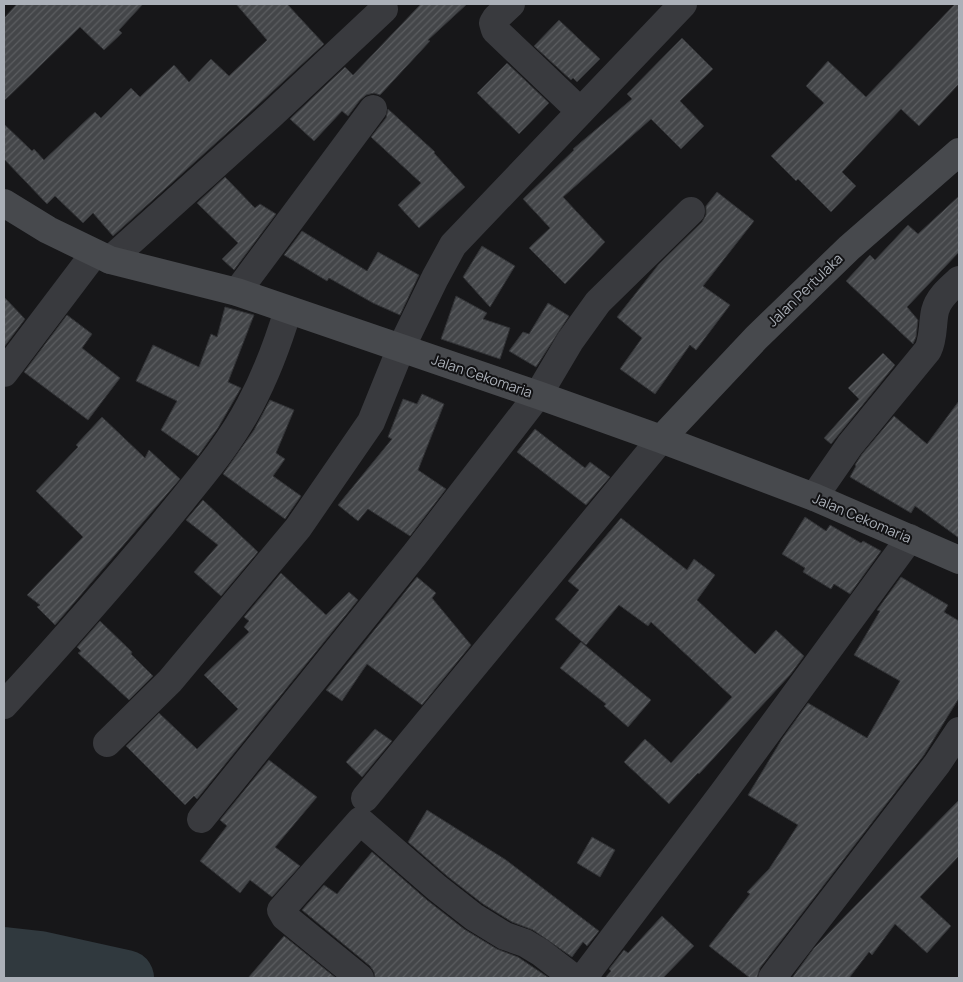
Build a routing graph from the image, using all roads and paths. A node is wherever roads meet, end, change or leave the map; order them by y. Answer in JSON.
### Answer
{"nodes":[{"id":1,"x":511,"y":4,"type":"edge"},
{"id":2,"x":683,"y":4,"type":"edge"},
{"id":3,"x":384,"y":9,"type":"dead end"},
{"id":4,"x":373,"y":109,"type":"dead end"},
{"id":5,"x":580,"y":111,"type":"junction"},
{"id":6,"x":959,"y":152,"type":"edge"},
{"id":7,"x":4,"y":203,"type":"edge"},
{"id":8,"x":691,"y":212,"type":"dead end"},
{"id":9,"x":102,"y":257,"type":"junction"},
{"id":10,"x":959,"y":280,"type":"edge"},
{"id":11,"x":238,"y":292,"type":"junction"},
{"id":12,"x":288,"y":310,"type":"junction"},
{"id":13,"x":401,"y":348,"type":"junction"},
{"id":14,"x":4,"y":373,"type":"edge"},
{"id":15,"x":538,"y":395,"type":"junction"},
{"id":16,"x":661,"y":439,"type":"junction"},
{"id":17,"x":814,"y":497,"type":"junction"},
{"id":18,"x":910,"y":538,"type":"junction"},
{"id":19,"x":959,"y":560,"type":"edge"},
{"id":20,"x":4,"y":705,"type":"edge"},
{"id":21,"x":959,"y":731,"type":"edge"},
{"id":22,"x":107,"y":743,"type":"dead end"},
{"id":23,"x":365,"y":798,"type":"dead end"},
{"id":24,"x":201,"y":819,"type":"dead end"},
{"id":25,"x":360,"y":978,"type":"edge"},
{"id":26,"x":574,"y":978,"type":"edge"},
{"id":27,"x":583,"y":978,"type":"edge"},
{"id":28,"x":772,"y":978,"type":"edge"}],
"edges":[{"from":1,"to":5,"type":"street"},
{"from":2,"to":5,"type":"street"},
{"from":3,"to":9,"type":"street"},
{"from":4,"to":11,"type":"street"},
{"from":5,"to":13,"type":"street"},
{"from":6,"to":16,"type":"street","name":"Jalan Pertulaka"},
{"from":7,"to":9,"type":"street","name":"Jalan Cekomaria"},
{"from":8,"to":15,"type":"street"},
{"from":9,"to":11,"type":"street","name":"Jalan Cekomaria"},
{"from":9,"to":14,"type":"street"},
{"from":10,"to":17,"type":"street"},
{"from":11,"to":12,"type":"street","name":"Jalan Cekomaria"},
{"from":12,"to":13,"type":"street","name":"Jalan Cekomaria"},
{"from":12,"to":20,"type":"street"},
{"from":13,"to":15,"type":"street","name":"Jalan Cekomaria"},
{"from":13,"to":22,"type":"street"},
{"from":15,"to":16,"type":"street","name":"Jalan Cekomaria"},
{"from":15,"to":24,"type":"street"},
{"from":16,"to":17,"type":"street","name":"Jalan Cekomaria"},
{"from":16,"to":23,"type":"street"},
{"from":17,"to":18,"type":"street","name":"Jalan Cekomaria"},
{"from":18,"to":19,"type":"street","name":"Jalan Cekomaria"},
{"from":18,"to":27,"type":"street"},
{"from":21,"to":28,"type":"street"},
{"from":25,"to":26,"type":"street"}]}
